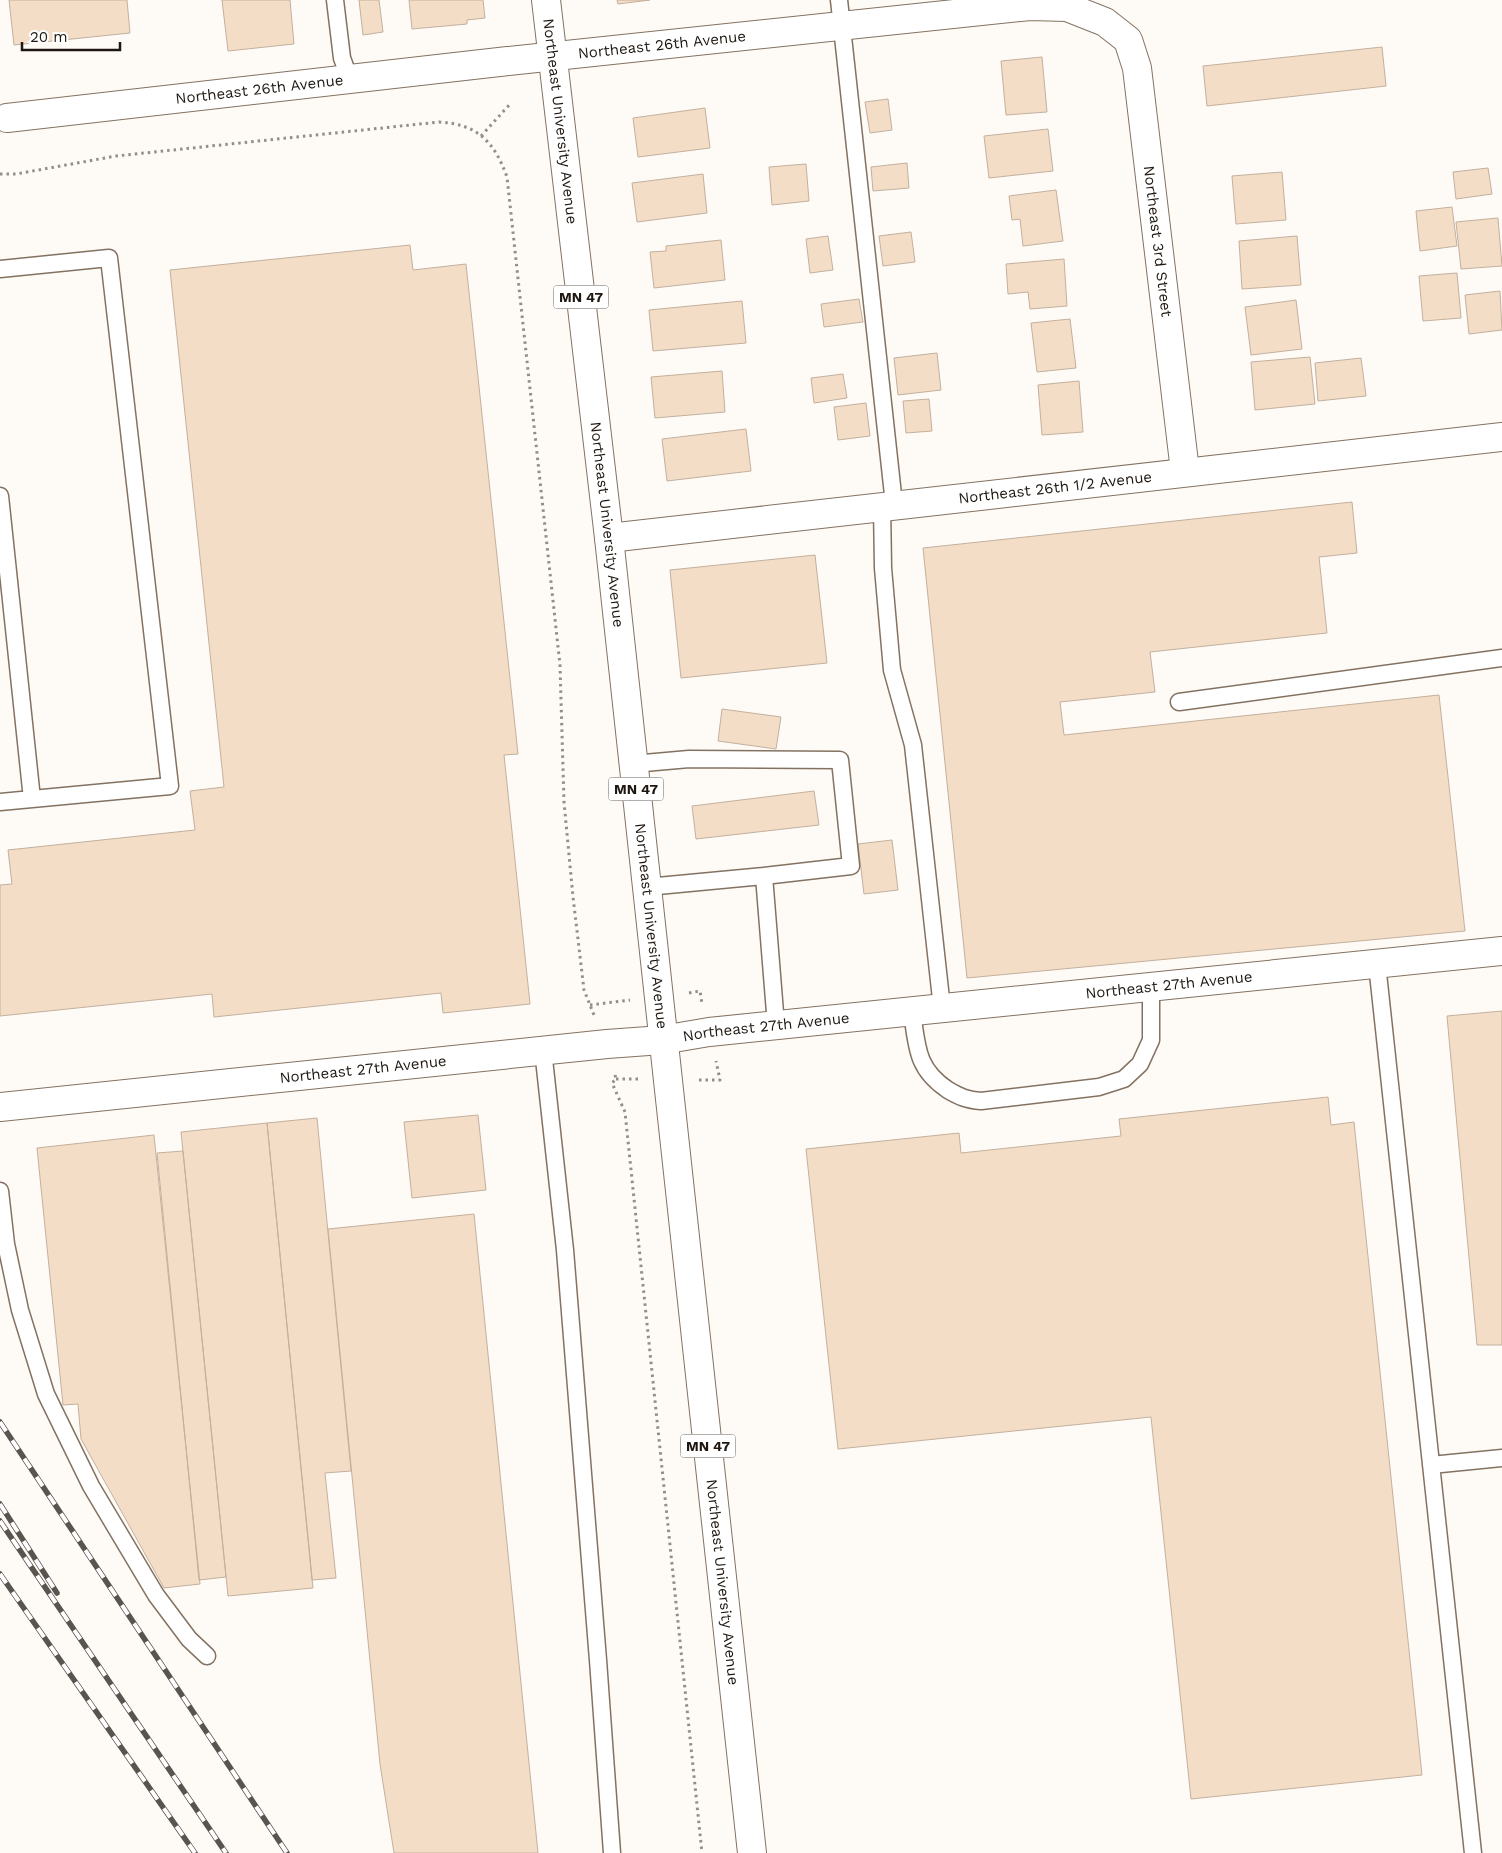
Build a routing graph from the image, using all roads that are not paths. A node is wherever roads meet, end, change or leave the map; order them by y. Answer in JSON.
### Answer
{"nodes":[{"id":1,"x":335,"y":0,"type":"edge"},
{"id":2,"x":546,"y":0,"type":"edge"},
{"id":3,"x":840,"y":13,"type":"edge"},
{"id":4,"x":1105,"y":22,"type":"joint"},
{"id":5,"x":552,"y":56,"type":"junction"},
{"id":6,"x":350,"y":80,"type":"junction"},
{"id":7,"x":7,"y":118,"type":"dead end"},
{"id":8,"x":0,"y":269,"type":"edge"},
{"id":9,"x":1502,"y":437,"type":"edge"},
{"id":10,"x":1186,"y":471,"type":"junction"},
{"id":11,"x":0,"y":496,"type":"edge"},
{"id":12,"x":888,"y":505,"type":"junction"},
{"id":13,"x":609,"y":538,"type":"junction"},
{"id":14,"x":1502,"y":658,"type":"edge"},
{"id":15,"x":1179,"y":702,"type":"dead end"},
{"id":16,"x":633,"y":764,"type":"junction"},
{"id":17,"x":32,"y":799,"type":"junction"},
{"id":18,"x":0,"y":802,"type":"edge"},
{"id":19,"x":764,"y":876,"type":"junction"},
{"id":20,"x":647,"y":887,"type":"junction"},
{"id":21,"x":1502,"y":950,"type":"edge"},
{"id":22,"x":1377,"y":964,"type":"junction"},
{"id":23,"x":1151,"y":987,"type":"junction"},
{"id":24,"x":942,"y":1008,"type":"junction"},
{"id":25,"x":912,"y":1012,"type":"junction"},
{"id":26,"x":776,"y":1025,"type":"junction"},
{"id":27,"x":662,"y":1040,"type":"junction"},
{"id":28,"x":543,"y":1050,"type":"junction"},
{"id":29,"x":0,"y":1107,"type":"edge"},
{"id":30,"x":0,"y":1191,"type":"edge"},
{"id":31,"x":1502,"y":1458,"type":"edge"},
{"id":32,"x":1431,"y":1465,"type":"junction"},
{"id":33,"x":207,"y":1656,"type":"dead end"},
{"id":34,"x":612,"y":1853,"type":"edge"},
{"id":35,"x":752,"y":1853,"type":"edge"},
{"id":36,"x":1473,"y":1853,"type":"edge"}],
"edges":[{"from":1,"to":6,"type":"lane"},
{"from":2,"to":5,"type":"street","name":"Northeast University Avenue","number":"MN 47"},
{"from":3,"to":4,"type":"street","name":"Northeast 26th Avenue"},
{"from":3,"to":5,"type":"street","name":"Northeast 26th Avenue"},
{"from":3,"to":12,"type":"lane"},
{"from":4,"to":10,"type":"street","name":"Northeast 3rd Street"},
{"from":5,"to":6,"type":"street","name":"Northeast 26th Avenue"},
{"from":5,"to":13,"type":"street","name":"Northeast University Avenue","number":"MN 47"},
{"from":6,"to":7,"type":"street","name":"Northeast 26th Avenue"},
{"from":8,"to":17,"type":"lane"},
{"from":9,"to":10,"type":"street","name":"Northeast 26th 1/2 Avenue"},
{"from":10,"to":12,"type":"street","name":"Northeast 26th 1/2 Avenue"},
{"from":11,"to":17,"type":"lane"},
{"from":12,"to":13,"type":"street","name":"Northeast 26th 1/2 Avenue"},
{"from":12,"to":24,"type":"lane"},
{"from":13,"to":16,"type":"street","name":"Northeast University Avenue","number":"MN 47"},
{"from":14,"to":15,"type":"lane"},
{"from":16,"to":19,"type":"lane"},
{"from":16,"to":20,"type":"street","name":"Northeast University Avenue","number":"MN 47"},
{"from":17,"to":18,"type":"lane"},
{"from":19,"to":20,"type":"lane"},
{"from":19,"to":26,"type":"lane"},
{"from":20,"to":27,"type":"street","name":"Northeast University Avenue","number":"MN 47"},
{"from":21,"to":22,"type":"street","name":"Northeast 27th Avenue"},
{"from":22,"to":23,"type":"street","name":"Northeast 27th Avenue"},
{"from":22,"to":32,"type":"lane"},
{"from":23,"to":24,"type":"street","name":"Northeast 27th Avenue"},
{"from":23,"to":25,"type":"lane"},
{"from":24,"to":25,"type":"street","name":"Northeast 27th Avenue"},
{"from":25,"to":26,"type":"street","name":"Northeast 27th Avenue"},
{"from":26,"to":27,"type":"street","name":"Northeast 27th Avenue"},
{"from":27,"to":28,"type":"street","name":"Northeast 27th Avenue"},
{"from":27,"to":35,"type":"street","name":"Northeast University Avenue","number":"MN 47"},
{"from":28,"to":29,"type":"street","name":"Northeast 27th Avenue"},
{"from":28,"to":34,"type":"lane"},
{"from":30,"to":33,"type":"lane"},
{"from":31,"to":32,"type":"lane"},
{"from":32,"to":36,"type":"lane"}]}
